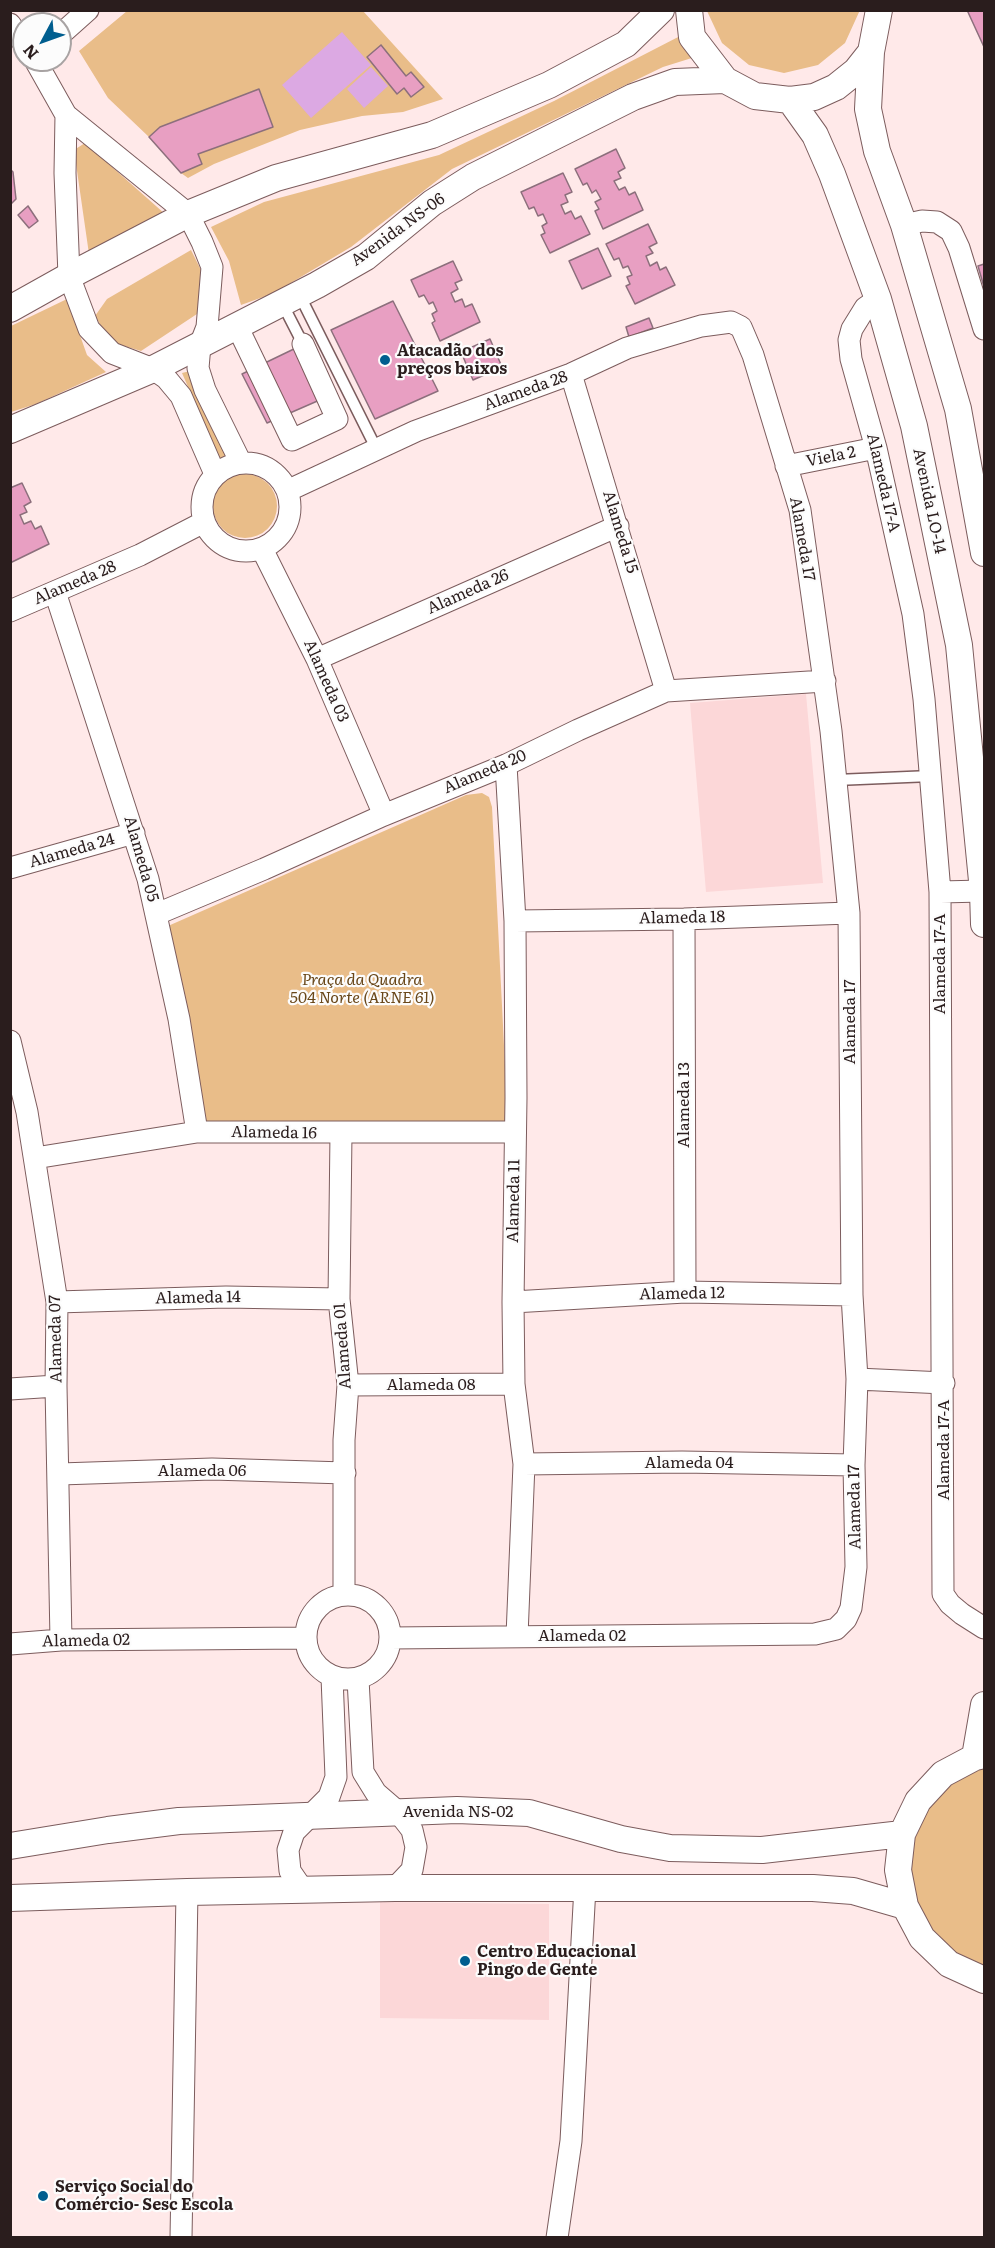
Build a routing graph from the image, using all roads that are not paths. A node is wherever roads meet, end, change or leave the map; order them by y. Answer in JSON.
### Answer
{"nodes":[{"id":1,"x":88,"y":10,"type":"edge"},
{"id":2,"x":661,"y":10,"type":"edge"},
{"id":3,"x":689,"y":10,"type":"edge"},
{"id":4,"x":879,"y":10,"type":"edge"},
{"id":5,"x":72,"y":24,"type":"edge"},
{"id":6,"x":872,"y":52,"type":"junction"},
{"id":7,"x":42,"y":72,"type":"edge"},
{"id":8,"x":725,"y":80,"type":"junction"},
{"id":9,"x":790,"y":100,"type":"junction"},
{"id":10,"x":66,"y":115,"type":"junction"},
{"id":11,"x":188,"y":214,"type":"junction"},
{"id":12,"x":904,"y":225,"type":"junction"},
{"id":13,"x":69,"y":276,"type":"junction"},
{"id":14,"x":291,"y":298,"type":"junction"},
{"id":15,"x":878,"y":299,"type":"junction"},
{"id":16,"x":14,"y":300,"type":"edge"},
{"id":17,"x":237,"y":326,"type":"junction"},
{"id":18,"x":984,"y":329,"type":"edge"},
{"id":19,"x":303,"y":344,"type":"joint"},
{"id":20,"x":200,"y":345,"type":"junction"},
{"id":21,"x":753,"y":355,"type":"joint"},
{"id":22,"x":153,"y":369,"type":"junction"},
{"id":23,"x":571,"y":374,"type":"junction"},
{"id":24,"x":10,"y":430,"type":"edge"},
{"id":25,"x":876,"y":448,"type":"junction"},
{"id":26,"x":377,"y":450,"type":"junction"},
{"id":27,"x":241,"y":463,"type":"junction"},
{"id":28,"x":786,"y":466,"type":"junction"},
{"id":29,"x":215,"y":474,"type":"junction"},
{"id":30,"x":287,"y":491,"type":"junction"},
{"id":31,"x":204,"y":522,"type":"junction"},
{"id":32,"x":618,"y":526,"type":"junction"},
{"id":33,"x":262,"y":549,"type":"junction"},
{"id":34,"x":984,"y":553,"type":"edge"},
{"id":35,"x":55,"y":592,"type":"junction"},
{"id":36,"x":10,"y":611,"type":"edge"},
{"id":37,"x":317,"y":659,"type":"junction"},
{"id":38,"x":825,"y":681,"type":"junction"},
{"id":39,"x":666,"y":691,"type":"junction"},
{"id":40,"x":507,"y":765,"type":"junction"},
{"id":41,"x":931,"y":776,"type":"junction"},
{"id":42,"x":836,"y":780,"type":"junction"},
{"id":43,"x":384,"y":814,"type":"junction"},
{"id":44,"x":134,"y":833,"type":"junction"},
{"id":45,"x":10,"y":868,"type":"edge"},
{"id":46,"x":983,"y":891,"type":"edge"},
{"id":47,"x":940,"y":892,"type":"junction"},
{"id":48,"x":849,"y":913,"type":"junction"},
{"id":49,"x":157,"y":914,"type":"junction"},
{"id":50,"x":684,"y":918,"type":"junction"},
{"id":51,"x":514,"y":921,"type":"junction"},
{"id":52,"x":984,"y":924,"type":"edge"},
{"id":53,"x":10,"y":1041,"type":"edge"},
{"id":54,"x":197,"y":1132,"type":"junction"},
{"id":55,"x":514,"y":1132,"type":"junction"},
{"id":56,"x":341,"y":1133,"type":"junction"},
{"id":57,"x":35,"y":1158,"type":"junction"},
{"id":58,"x":685,"y":1292,"type":"junction"},
{"id":59,"x":852,"y":1294,"type":"junction"},
{"id":60,"x":339,"y":1299,"type":"junction"},
{"id":61,"x":57,"y":1302,"type":"junction"},
{"id":62,"x":513,"y":1302,"type":"junction"},
{"id":63,"x":857,"y":1379,"type":"junction"},
{"id":64,"x":944,"y":1383,"type":"junction"},
{"id":65,"x":514,"y":1384,"type":"junction"},
{"id":66,"x":348,"y":1385,"type":"junction"},
{"id":67,"x":56,"y":1386,"type":"junction"},
{"id":68,"x":10,"y":1389,"type":"edge"},
{"id":69,"x":524,"y":1464,"type":"junction"},
{"id":70,"x":854,"y":1465,"type":"junction"},
{"id":71,"x":345,"y":1473,"type":"junction"},
{"id":72,"x":60,"y":1474,"type":"junction"},
{"id":73,"x":344,"y":1595,"type":"junction"},
{"id":74,"x":984,"y":1628,"type":"edge"},
{"id":75,"x":773,"y":1635,"type":"joint"},
{"id":76,"x":517,"y":1636,"type":"junction"},
{"id":77,"x":305,"y":1638,"type":"junction"},
{"id":78,"x":390,"y":1638,"type":"junction"},
{"id":79,"x":61,"y":1640,"type":"junction"},
{"id":80,"x":10,"y":1644,"type":"edge"},
{"id":81,"x":332,"y":1677,"type":"junction"},
{"id":82,"x":358,"y":1679,"type":"junction"},
{"id":83,"x":984,"y":1705,"type":"edge"},
{"id":84,"x":980,"y":1756,"type":"edge"},
{"id":85,"x":398,"y":1812,"type":"junction"},
{"id":86,"x":313,"y":1814,"type":"junction"},
{"id":87,"x":902,"y":1834,"type":"junction"},
{"id":88,"x":10,"y":1846,"type":"edge"},
{"id":89,"x":395,"y":1887,"type":"junction"},
{"id":90,"x":585,"y":1887,"type":"junction"},
{"id":91,"x":303,"y":1890,"type":"junction"},
{"id":92,"x":187,"y":1892,"type":"junction"},
{"id":93,"x":10,"y":1898,"type":"edge"},
{"id":94,"x":904,"y":1906,"type":"junction"},
{"id":95,"x":984,"y":1986,"type":"edge"},
{"id":96,"x":181,"y":2238,"type":"edge"},
{"id":97,"x":557,"y":2238,"type":"edge"}],
"edges":[{"from":1,"to":5,"type":"street"},
{"from":2,"to":11,"type":"street"},
{"from":3,"to":8,"type":"street"},
{"from":4,"to":6,"type":"street"},
{"from":6,"to":9,"type":"street"},
{"from":6,"to":12,"type":"street"},
{"from":7,"to":10,"type":"street"},
{"from":8,"to":9,"type":"street"},
{"from":8,"to":14,"type":"street","name":"Avenida NS-06"},
{"from":9,"to":15,"type":"street","name":"Avenida LO-14"},
{"from":10,"to":11,"type":"street"},
{"from":10,"to":13,"type":"street"},
{"from":11,"to":13,"type":"street"},
{"from":11,"to":20,"type":"street"},
{"from":12,"to":18,"type":"street"},
{"from":12,"to":34,"type":"street"},
{"from":13,"to":16,"type":"street"},
{"from":13,"to":22,"type":"street"},
{"from":14,"to":17,"type":"street","name":"Avenida NS-06"},
{"from":14,"to":19,"type":"lane"},
{"from":14,"to":26,"type":"lane"},
{"from":15,"to":25,"type":"street","name":"Alameda 17-A"},
{"from":15,"to":46,"type":"street","name":"Avenida LO-14"},
{"from":17,"to":19,"type":"street"},
{"from":17,"to":20,"type":"street","name":"Avenida NS-06"},
{"from":20,"to":22,"type":"street","name":"Avenida NS-06"},
{"from":20,"to":27,"type":"street"},
{"from":21,"to":23,"type":"street","name":"Alameda 28"},
{"from":21,"to":28,"type":"street","name":"Alameda 17"},
{"from":22,"to":24,"type":"street","name":"Avenida NS-06"},
{"from":22,"to":29,"type":"street"},
{"from":23,"to":26,"type":"street","name":"Alameda 28"},
{"from":23,"to":32,"type":"street","name":"Alameda 15"},
{"from":25,"to":28,"type":"street","name":"Viela 2"},
{"from":25,"to":41,"type":"street","name":"Alameda 17-A"},
{"from":26,"to":30,"type":"street","name":"Alameda 28"},
{"from":27,"to":29,"type":"street"},
{"from":27,"to":30,"type":"street"},
{"from":28,"to":38,"type":"street","name":"Alameda 17"},
{"from":29,"to":31,"type":"street"},
{"from":30,"to":33,"type":"street"},
{"from":31,"to":33,"type":"street"},
{"from":31,"to":35,"type":"street","name":"Alameda 28"},
{"from":32,"to":37,"type":"street","name":"Alameda 26"},
{"from":32,"to":39,"type":"street","name":"Alameda 15"},
{"from":33,"to":37,"type":"street","name":"Alameda 03"},
{"from":35,"to":36,"type":"street","name":"Alameda 28"},
{"from":35,"to":44,"type":"street","name":"Alameda 05"},
{"from":37,"to":43,"type":"street","name":"Alameda 03"},
{"from":38,"to":39,"type":"street","name":"Alameda 20"},
{"from":38,"to":42,"type":"street","name":"Alameda 17"},
{"from":39,"to":40,"type":"street","name":"Alameda 20"},
{"from":40,"to":43,"type":"street","name":"Alameda 20"},
{"from":40,"to":51,"type":"street","name":"Alameda 11"},
{"from":41,"to":42,"type":"lane"},
{"from":41,"to":47,"type":"street","name":"Alameda 17-A"},
{"from":42,"to":48,"type":"street","name":"Alameda 17"},
{"from":43,"to":49,"type":"street","name":"Alameda 20"},
{"from":44,"to":45,"type":"street","name":"Alameda 24"},
{"from":44,"to":49,"type":"street","name":"Alameda 05"},
{"from":46,"to":47,"type":"street"},
{"from":46,"to":52,"type":"street","name":"Avenida LO-14"},
{"from":47,"to":64,"type":"street","name":"Alameda 17-A"},
{"from":48,"to":50,"type":"street","name":"Alameda 18"},
{"from":48,"to":59,"type":"street","name":"Alameda 17"},
{"from":49,"to":54,"type":"street","name":"Alameda 05"},
{"from":50,"to":51,"type":"street","name":"Alameda 18"},
{"from":50,"to":58,"type":"street","name":"Alameda 13"},
{"from":51,"to":55,"type":"street","name":"Alameda 11"},
{"from":53,"to":57,"type":"street","name":"Alameda 07"},
{"from":54,"to":56,"type":"street","name":"Alameda 16"},
{"from":54,"to":57,"type":"street","name":"Alameda 16"},
{"from":55,"to":56,"type":"street","name":"Alameda 16"},
{"from":55,"to":62,"type":"street","name":"Alameda 11"},
{"from":56,"to":60,"type":"street","name":"Alameda 01"},
{"from":57,"to":61,"type":"street","name":"Alameda 07"},
{"from":58,"to":59,"type":"street","name":"Alameda 12"},
{"from":58,"to":62,"type":"street","name":"Alameda 12"},
{"from":59,"to":63,"type":"street","name":"Alameda 17"},
{"from":60,"to":61,"type":"street","name":"Alameda 14"},
{"from":60,"to":66,"type":"street","name":"Alameda 01"},
{"from":61,"to":67,"type":"street","name":"Alameda 07"},
{"from":62,"to":65,"type":"street","name":"Alameda 11"},
{"from":63,"to":64,"type":"street"},
{"from":63,"to":70,"type":"street","name":"Alameda 17"},
{"from":64,"to":74,"type":"street","name":"Alameda 17-A"},
{"from":65,"to":66,"type":"street","name":"Alameda 08"},
{"from":65,"to":69,"type":"street","name":"Alameda 11"},
{"from":66,"to":71,"type":"street","name":"Alameda 01"},
{"from":67,"to":68,"type":"street"},
{"from":67,"to":72,"type":"street","name":"Alameda 07"},
{"from":69,"to":70,"type":"street","name":"Alameda 04"},
{"from":69,"to":76,"type":"street","name":"Alameda 11"},
{"from":70,"to":75,"type":"street","name":"Alameda 17"},
{"from":71,"to":72,"type":"street","name":"Alameda 06"},
{"from":71,"to":73,"type":"street","name":"Alameda 01"},
{"from":72,"to":79,"type":"street","name":"Alameda 07"},
{"from":73,"to":77,"type":"street"},
{"from":73,"to":78,"type":"street"},
{"from":75,"to":76,"type":"street","name":"Alameda 02"},
{"from":76,"to":78,"type":"street","name":"Alameda 02"},
{"from":77,"to":79,"type":"street","name":"Alameda 02"},
{"from":77,"to":81,"type":"street"},
{"from":78,"to":82,"type":"street"},
{"from":79,"to":80,"type":"street","name":"Alameda 02"},
{"from":81,"to":82,"type":"street"},
{"from":81,"to":86,"type":"street"},
{"from":82,"to":85,"type":"street"},
{"from":83,"to":84,"type":"street"},
{"from":84,"to":87,"type":"street"},
{"from":85,"to":86,"type":"street","name":"Avenida NS-02"},
{"from":85,"to":87,"type":"street","name":"Avenida NS-02"},
{"from":85,"to":89,"type":"street"},
{"from":86,"to":88,"type":"street","name":"Avenida NS-02"},
{"from":86,"to":91,"type":"street"},
{"from":87,"to":94,"type":"street"},
{"from":89,"to":90,"type":"street"},
{"from":89,"to":91,"type":"street"},
{"from":90,"to":94,"type":"street"},
{"from":90,"to":97,"type":"street"},
{"from":91,"to":92,"type":"street"},
{"from":92,"to":93,"type":"street"},
{"from":92,"to":96,"type":"street"},
{"from":94,"to":95,"type":"street"}]}
